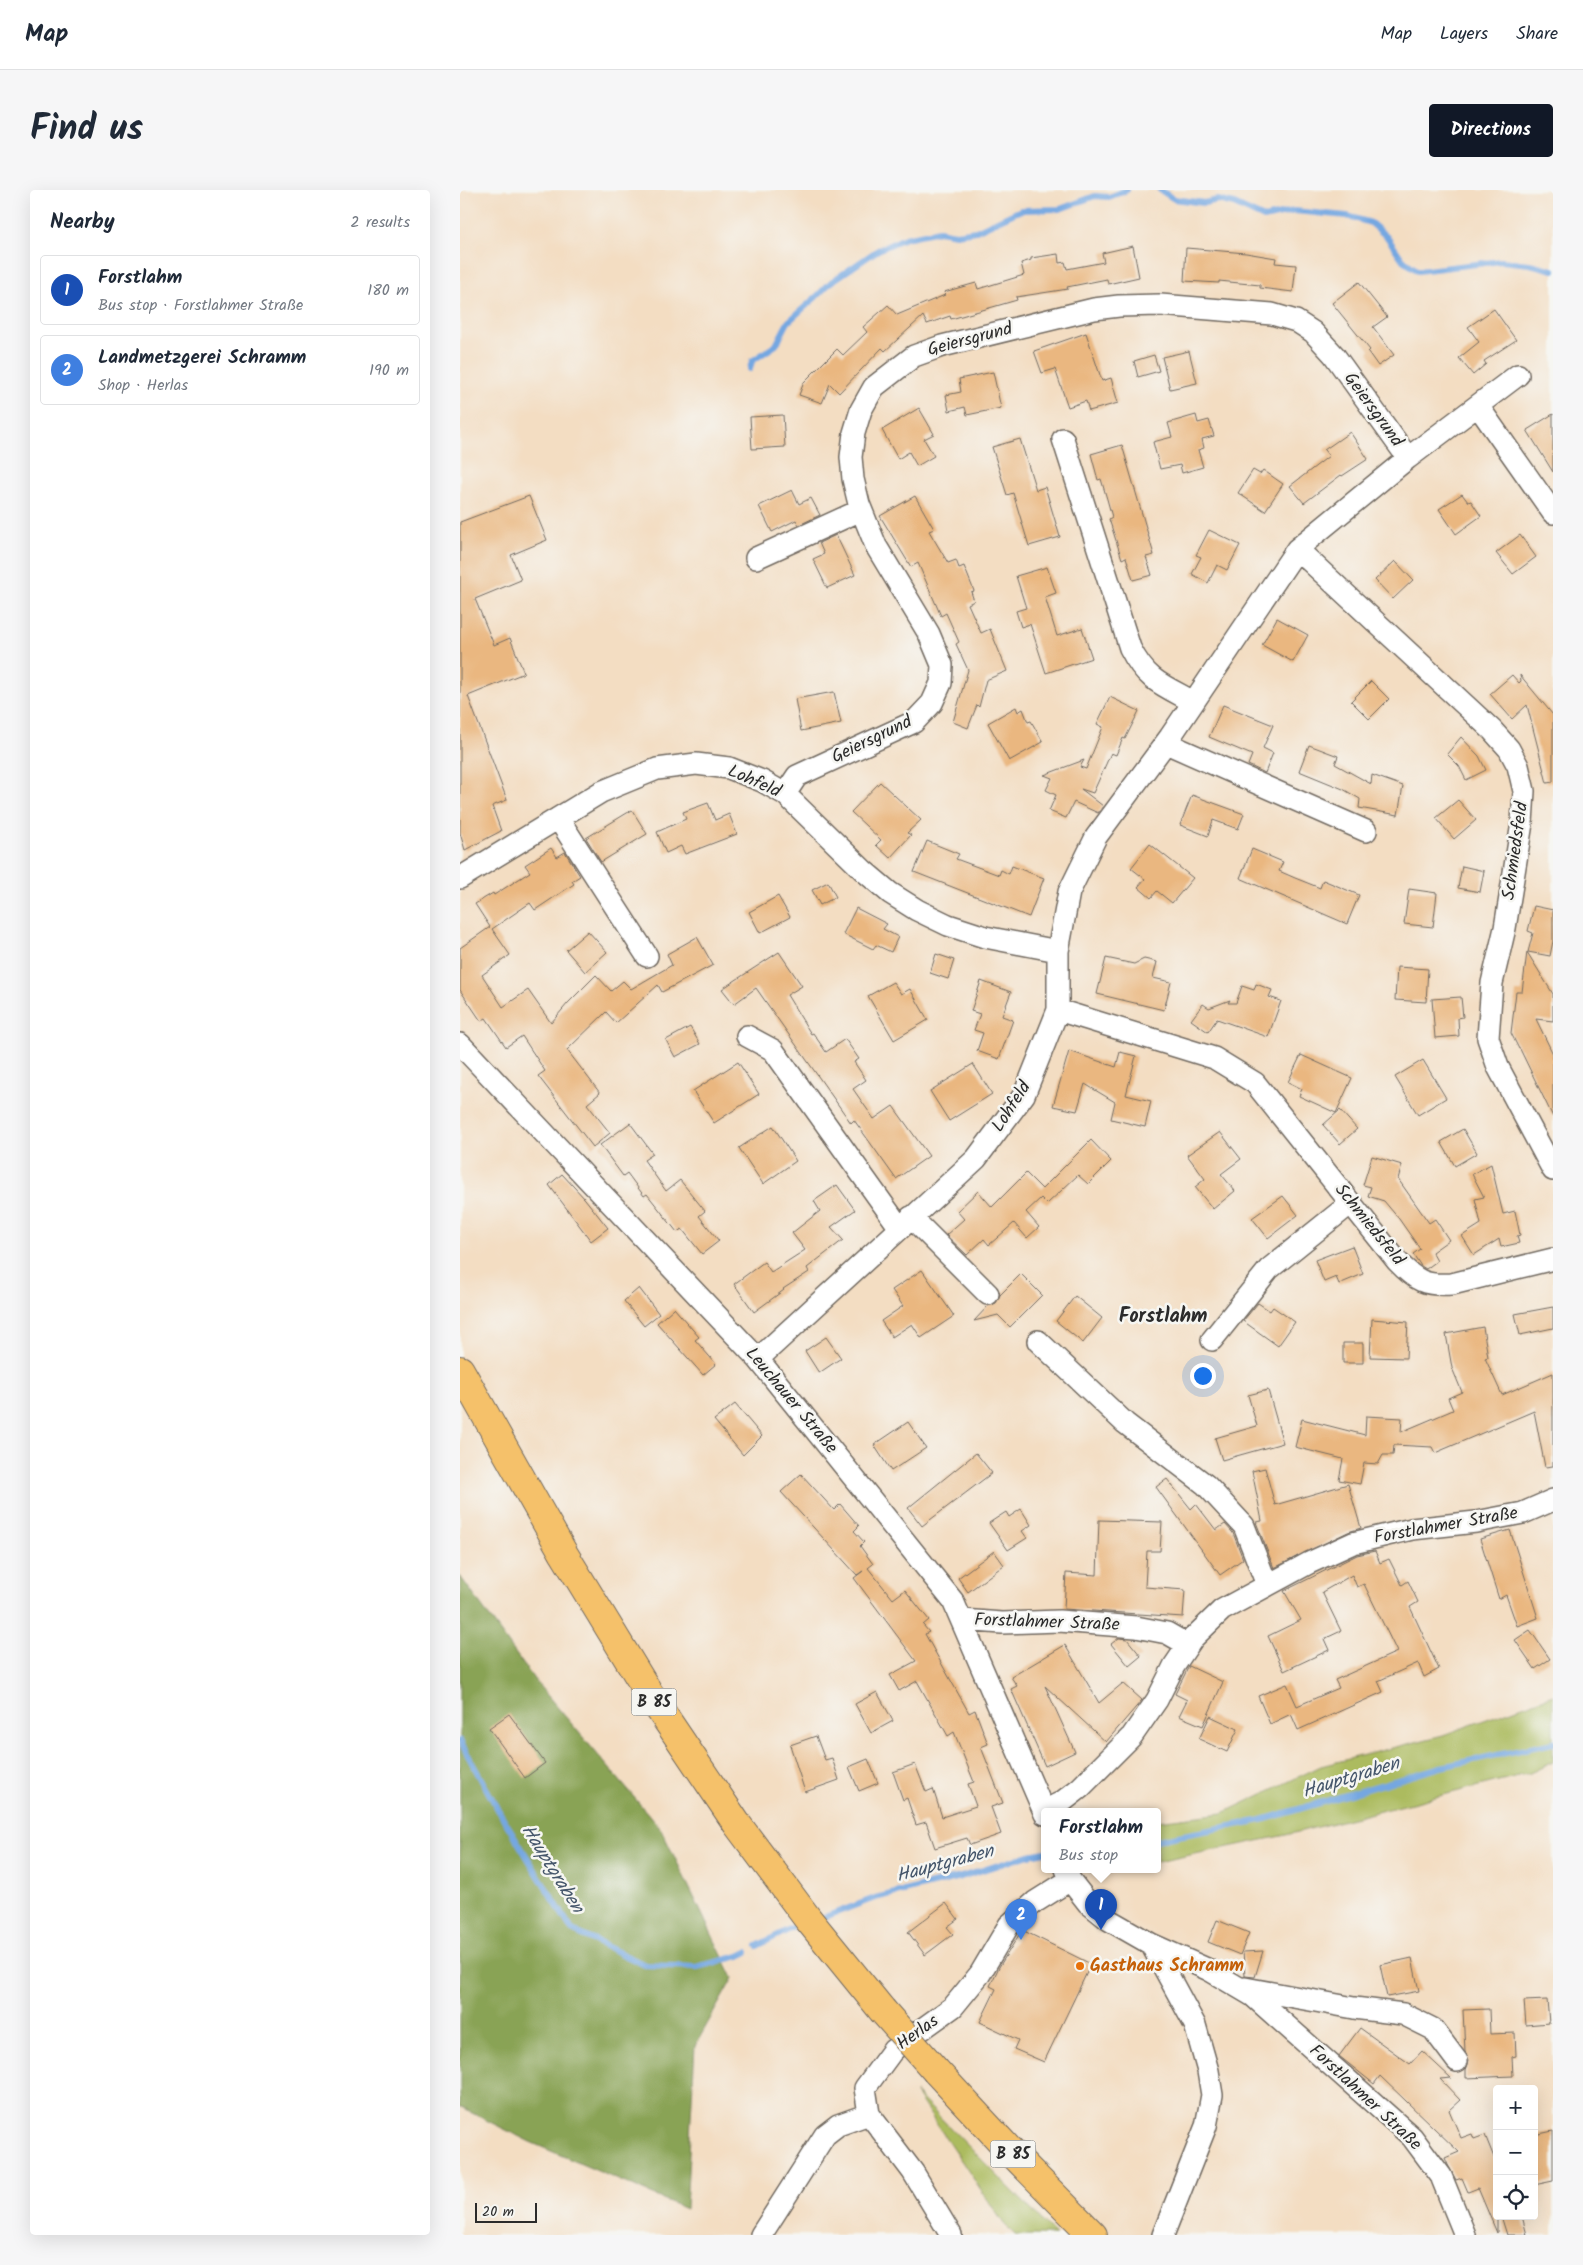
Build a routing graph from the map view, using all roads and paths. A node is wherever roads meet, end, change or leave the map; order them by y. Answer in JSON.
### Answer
{"nodes":[{"id":1,"x":1518,"y":375,"type":"dead end"},
{"id":2,"x":1478,"y":406,"type":"junction"},
{"id":3,"x":1063,"y":439,"type":"dead end"},
{"id":4,"x":1408,"y":458,"type":"junction"},
{"id":5,"x":861,"y":510,"type":"junction"},
{"id":6,"x":1553,"y":512,"type":"edge"},
{"id":7,"x":1297,"y":549,"type":"junction"},
{"id":8,"x":756,"y":558,"type":"dead end"},
{"id":9,"x":1192,"y":701,"type":"junction"},
{"id":10,"x":1166,"y":743,"type":"junction"},
{"id":11,"x":785,"y":794,"type":"junction"},
{"id":12,"x":558,"y":818,"type":"junction"},
{"id":13,"x":1366,"y":831,"type":"dead end"},
{"id":14,"x":460,"y":878,"type":"edge"},
{"id":15,"x":1068,"y":892,"type":"joint"},
{"id":16,"x":1058,"y":951,"type":"junction"},
{"id":17,"x":647,"y":956,"type":"dead end"},
{"id":18,"x":1058,"y":1010,"type":"junction"},
{"id":19,"x":747,"y":1036,"type":"dead end"},
{"id":20,"x":460,"y":1044,"type":"edge"},
{"id":21,"x":1553,"y":1170,"type":"edge"},
{"id":22,"x":1351,"y":1203,"type":"junction"},
{"id":23,"x":906,"y":1223,"type":"junction"},
{"id":24,"x":1553,"y":1259,"type":"edge"},
{"id":25,"x":988,"y":1294,"type":"dead end"},
{"id":26,"x":1212,"y":1340,"type":"dead end"},
{"id":27,"x":1038,"y":1341,"type":"dead end"},
{"id":28,"x":758,"y":1359,"type":"junction"},
{"id":29,"x":460,"y":1370,"type":"edge"},
{"id":30,"x":1553,"y":1500,"type":"edge"},
{"id":31,"x":1267,"y":1585,"type":"junction"},
{"id":32,"x":962,"y":1620,"type":"junction"},
{"id":33,"x":1188,"y":1645,"type":"junction"},
{"id":34,"x":1042,"y":1808,"type":"edge"},
{"id":35,"x":1051,"y":1808,"type":"edge"},
{"id":36,"x":1068,"y":1874,"type":"edge"},
{"id":37,"x":1151,"y":1944,"type":"junction"},
{"id":38,"x":1235,"y":1985,"type":"junction"},
{"id":39,"x":1457,"y":2061,"type":"dead end"},
{"id":40,"x":869,"y":2114,"type":"junction"},
{"id":41,"x":761,"y":2235,"type":"edge"},
{"id":42,"x":951,"y":2235,"type":"edge"},
{"id":43,"x":1093,"y":2235,"type":"edge"},
{"id":44,"x":1163,"y":2235,"type":"edge"},
{"id":45,"x":1465,"y":2235,"type":"edge"}],
"edges":[{"from":1,"to":2,"type":"street","name":"Geiersgrund"},
{"from":2,"to":4,"type":"street","name":"Geiersgrund"},
{"from":2,"to":6,"type":"street"},
{"from":3,"to":9,"type":"street"},
{"from":4,"to":5,"type":"street","name":"Geiersgrund"},
{"from":4,"to":7,"type":"street","name":"Geiersgrund"},
{"from":5,"to":8,"type":"street"},
{"from":5,"to":11,"type":"street","name":"Geiersgrund"},
{"from":7,"to":9,"type":"street","name":"Geiersgrund"},
{"from":7,"to":21,"type":"street","name":"Schmiedsfeld"},
{"from":9,"to":10,"type":"street","name":"Geiersgrund"},
{"from":10,"to":13,"type":"street"},
{"from":10,"to":15,"type":"street","name":"Geiersgrund"},
{"from":11,"to":12,"type":"street","name":"Lohfeld"},
{"from":11,"to":16,"type":"street","name":"Lohfeld"},
{"from":12,"to":14,"type":"street","name":"Lohfeld"},
{"from":12,"to":17,"type":"street"},
{"from":15,"to":16,"type":"street","name":"Lohfeld"},
{"from":16,"to":18,"type":"street","name":"Lohfeld"},
{"from":18,"to":22,"type":"street","name":"Schmiedsfeld"},
{"from":18,"to":23,"type":"street","name":"Lohfeld"},
{"from":19,"to":23,"type":"street"},
{"from":20,"to":28,"type":"street","name":"Leuchauer Straße"},
{"from":22,"to":24,"type":"street","name":"Schmiedsfeld"},
{"from":22,"to":26,"type":"street"},
{"from":23,"to":25,"type":"street"},
{"from":23,"to":28,"type":"street","name":"Lohfeld"},
{"from":27,"to":31,"type":"street"},
{"from":28,"to":32,"type":"street","name":"Leuchauer Straße"},
{"from":29,"to":43,"type":"main road","number":"B 85","bridge":true},
{"from":30,"to":31,"type":"street","name":"Forstlahmer Straße"},
{"from":31,"to":33,"type":"street","name":"Forstlahmer Straße"},
{"from":32,"to":33,"type":"street","name":"Forstlahmer Straße"},
{"from":32,"to":34,"type":"street","name":"Leuchauer Straße"},
{"from":33,"to":35,"type":"street","name":"Forstlahmer Straße"},
{"from":36,"to":37,"type":"street","name":"Forstlahmer Straße"},
{"from":36,"to":40,"type":"street","name":"Herlas"},
{"from":37,"to":38,"type":"street","name":"Forstlahmer Straße"},
{"from":37,"to":44,"type":"street"},
{"from":38,"to":39,"type":"street","name":"Forstlahmer Straße"},
{"from":38,"to":45,"type":"street","name":"Forstlahmer Straße"},
{"from":40,"to":41,"type":"street"},
{"from":40,"to":42,"type":"street","name":"Herlas"}]}
